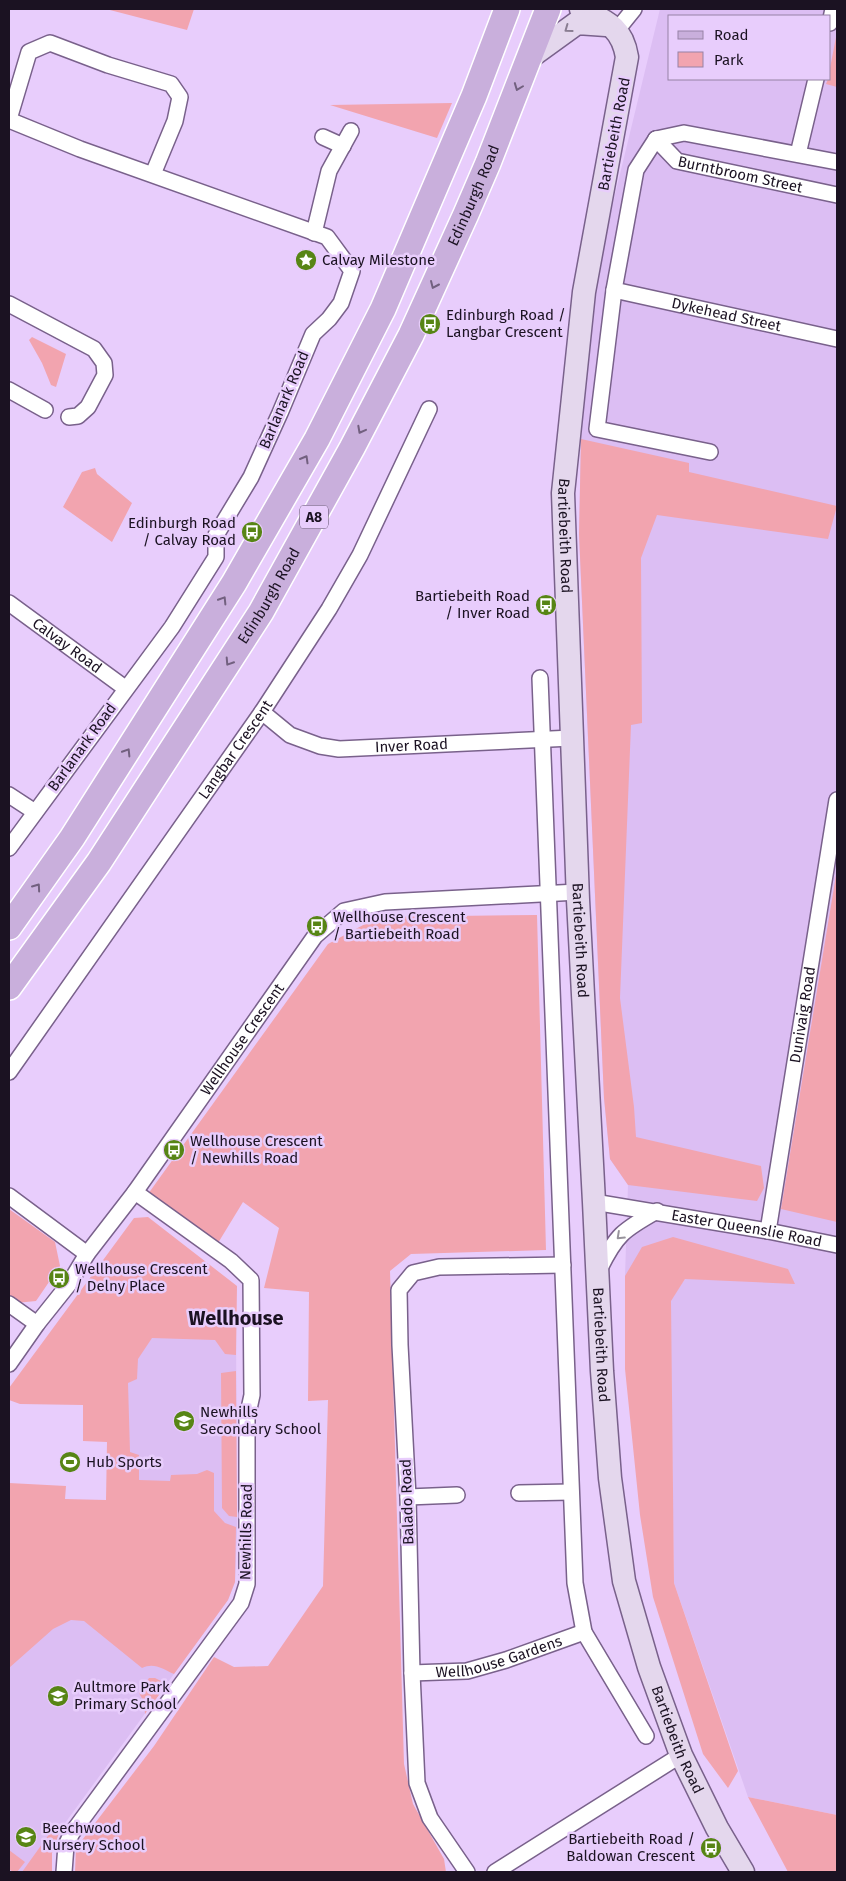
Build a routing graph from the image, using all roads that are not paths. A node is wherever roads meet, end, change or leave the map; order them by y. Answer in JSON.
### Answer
{"nodes":[{"id":1,"x":507,"y":9,"type":"edge"},
{"id":2,"x":548,"y":9,"type":"edge"},
{"id":3,"x":581,"y":9,"type":"edge"},
{"id":4,"x":634,"y":9,"type":"edge"},
{"id":5,"x":610,"y":21,"type":"edge"},
{"id":6,"x":530,"y":57,"type":"junction"},
{"id":7,"x":816,"y":80,"type":"edge"},
{"id":8,"x":9,"y":120,"type":"edge"},
{"id":9,"x":351,"y":131,"type":"dead end"},
{"id":10,"x":323,"y":137,"type":"dead end"},
{"id":11,"x":656,"y":139,"type":"junction"},
{"id":12,"x":343,"y":146,"type":"junction"},
{"id":13,"x":798,"y":154,"type":"junction"},
{"id":14,"x":837,"y":162,"type":"edge"},
{"id":15,"x":153,"y":174,"type":"junction"},
{"id":16,"x":837,"y":195,"type":"edge"},
{"id":17,"x":314,"y":233,"type":"junction"},
{"id":18,"x":614,"y":290,"type":"junction"},
{"id":19,"x":9,"y":304,"type":"edge"},
{"id":20,"x":837,"y":339,"type":"edge"},
{"id":21,"x":9,"y":390,"type":"edge"},
{"id":22,"x":429,"y":409,"type":"dead end"},
{"id":23,"x":45,"y":410,"type":"dead end"},
{"id":24,"x":69,"y":418,"type":"dead end"},
{"id":25,"x":710,"y":452,"type":"dead end"},
{"id":26,"x":9,"y":603,"type":"edge"},
{"id":27,"x":540,"y":678,"type":"dead end"},
{"id":28,"x":125,"y":688,"type":"junction"},
{"id":29,"x":262,"y":712,"type":"junction"},
{"id":30,"x":572,"y":738,"type":"junction"},
{"id":31,"x":543,"y":740,"type":"junction"},
{"id":32,"x":9,"y":795,"type":"edge"},
{"id":33,"x":837,"y":800,"type":"edge"},
{"id":34,"x":35,"y":812,"type":"junction"},
{"id":35,"x":9,"y":848,"type":"edge"},
{"id":36,"x":578,"y":892,"type":"junction"},
{"id":37,"x":550,"y":894,"type":"junction"},
{"id":38,"x":9,"y":927,"type":"edge"},
{"id":39,"x":9,"y":987,"type":"edge"},
{"id":40,"x":9,"y":1072,"type":"edge"},
{"id":41,"x":135,"y":1192,"type":"junction"},
{"id":42,"x":9,"y":1196,"type":"edge"},
{"id":43,"x":594,"y":1202,"type":"junction"},
{"id":44,"x":657,"y":1211,"type":"junction"},
{"id":45,"x":768,"y":1231,"type":"junction"},
{"id":46,"x":837,"y":1245,"type":"edge"},
{"id":47,"x":87,"y":1254,"type":"junction"},
{"id":48,"x":563,"y":1265,"type":"junction"},
{"id":49,"x":597,"y":1273,"type":"junction"},
{"id":50,"x":9,"y":1304,"type":"edge"},
{"id":51,"x":37,"y":1324,"type":"junction"},
{"id":52,"x":9,"y":1364,"type":"edge"},
{"id":53,"x":571,"y":1492,"type":"junction"},
{"id":54,"x":519,"y":1493,"type":"dead end"},
{"id":55,"x":457,"y":1495,"type":"dead end"},
{"id":56,"x":408,"y":1497,"type":"junction"},
{"id":57,"x":584,"y":1632,"type":"junction"},
{"id":58,"x":412,"y":1672,"type":"junction"},
{"id":59,"x":646,"y":1736,"type":"dead end"},
{"id":60,"x":681,"y":1755,"type":"junction"},
{"id":61,"x":64,"y":1872,"type":"edge"},
{"id":62,"x":467,"y":1872,"type":"edge"},
{"id":63,"x":495,"y":1872,"type":"edge"},
{"id":64,"x":743,"y":1872,"type":"edge"}],
"edges":[{"from":38,"to":1,"type":"main road","number":"A8","one_way":true},
{"from":2,"to":6,"type":"main road","name":"Edinburgh Road","number":"A8"},
{"from":3,"to":5,"type":"street"},
{"from":4,"to":5,"type":"street"},
{"from":5,"to":6,"type":"street","one_way":true},
{"from":5,"to":30,"type":"street","name":"Bartiebeith Road"},
{"from":6,"to":39,"type":"main road","name":"Edinburgh Road","number":"A8","one_way":true},
{"from":7,"to":13,"type":"street"},
{"from":8,"to":15,"type":"street","name":"Barlanark Road"},
{"from":8,"to":15,"type":"street"},
{"from":9,"to":12,"type":"street"},
{"from":10,"to":12,"type":"street"},
{"from":11,"to":13,"type":"street","name":"Burntbroom Street"},
{"from":11,"to":16,"type":"street","name":"Burntbroom Street"},
{"from":11,"to":18,"type":"street"},
{"from":12,"to":17,"type":"street"},
{"from":13,"to":14,"type":"street","name":"Burntbroom Street"},
{"from":15,"to":17,"type":"street","name":"Barlanark Road"},
{"from":17,"to":28,"type":"street","name":"Barlanark Road"},
{"from":18,"to":20,"type":"street","name":"Dykehead Street"},
{"from":18,"to":25,"type":"street"},
{"from":19,"to":24,"type":"street"},
{"from":21,"to":23,"type":"street"},
{"from":22,"to":29,"type":"street","name":"Langbar Crescent"},
{"from":26,"to":28,"type":"street","name":"Calvay Road"},
{"from":27,"to":31,"type":"street","name":"Bartiebeith Road"},
{"from":28,"to":34,"type":"street","name":"Barlanark Road"},
{"from":29,"to":31,"type":"street","name":"Inver Road"},
{"from":29,"to":40,"type":"street","name":"Langbar Crescent"},
{"from":30,"to":31,"type":"street","name":"Inver Road"},
{"from":30,"to":36,"type":"street","name":"Bartiebeith Road"},
{"from":31,"to":37,"type":"street","name":"Bartiebeith Road"},
{"from":32,"to":34,"type":"street"},
{"from":33,"to":45,"type":"street","name":"Dunivaig Road"},
{"from":34,"to":35,"type":"street","name":"Barlanark Road"},
{"from":36,"to":37,"type":"street","name":"Wellhouse Crescent"},
{"from":36,"to":43,"type":"street","name":"Bartiebeith Road"},
{"from":37,"to":41,"type":"street","name":"Wellhouse Crescent"},
{"from":37,"to":48,"type":"street","name":"Bartiebeith Road"},
{"from":41,"to":47,"type":"street","name":"Wellhouse Crescent"},
{"from":41,"to":61,"type":"street","name":"Newhills Road"},
{"from":42,"to":47,"type":"street"},
{"from":43,"to":44,"type":"street","name":"Easter Queenslie Road"},
{"from":43,"to":49,"type":"street","name":"Bartiebeith Road"},
{"from":44,"to":45,"type":"street","name":"Easter Queenslie Road"},
{"from":44,"to":49,"type":"street","name":"Easter Queenslie Road","one_way":true},
{"from":45,"to":46,"type":"street","name":"Easter Queenslie Road"},
{"from":47,"to":51,"type":"street","name":"Wellhouse Crescent"},
{"from":48,"to":53,"type":"street","name":"Bartiebeith Road"},
{"from":48,"to":56,"type":"street","name":"Balado Road"},
{"from":49,"to":60,"type":"street","name":"Bartiebeith Road"},
{"from":50,"to":51,"type":"street"},
{"from":51,"to":52,"type":"street","name":"Wellhouse Crescent"},
{"from":53,"to":54,"type":"street"},
{"from":53,"to":57,"type":"street","name":"Bartiebeith Road"},
{"from":55,"to":56,"type":"street"},
{"from":56,"to":58,"type":"street","name":"Balado Road"},
{"from":57,"to":58,"type":"street","name":"Wellhouse Gardens"},
{"from":57,"to":59,"type":"street","name":"Bartiebeith Road"},
{"from":58,"to":62,"type":"street","name":"Balado Road"},
{"from":60,"to":63,"type":"street"},
{"from":60,"to":64,"type":"street","name":"Bartiebeith Road"}]}
